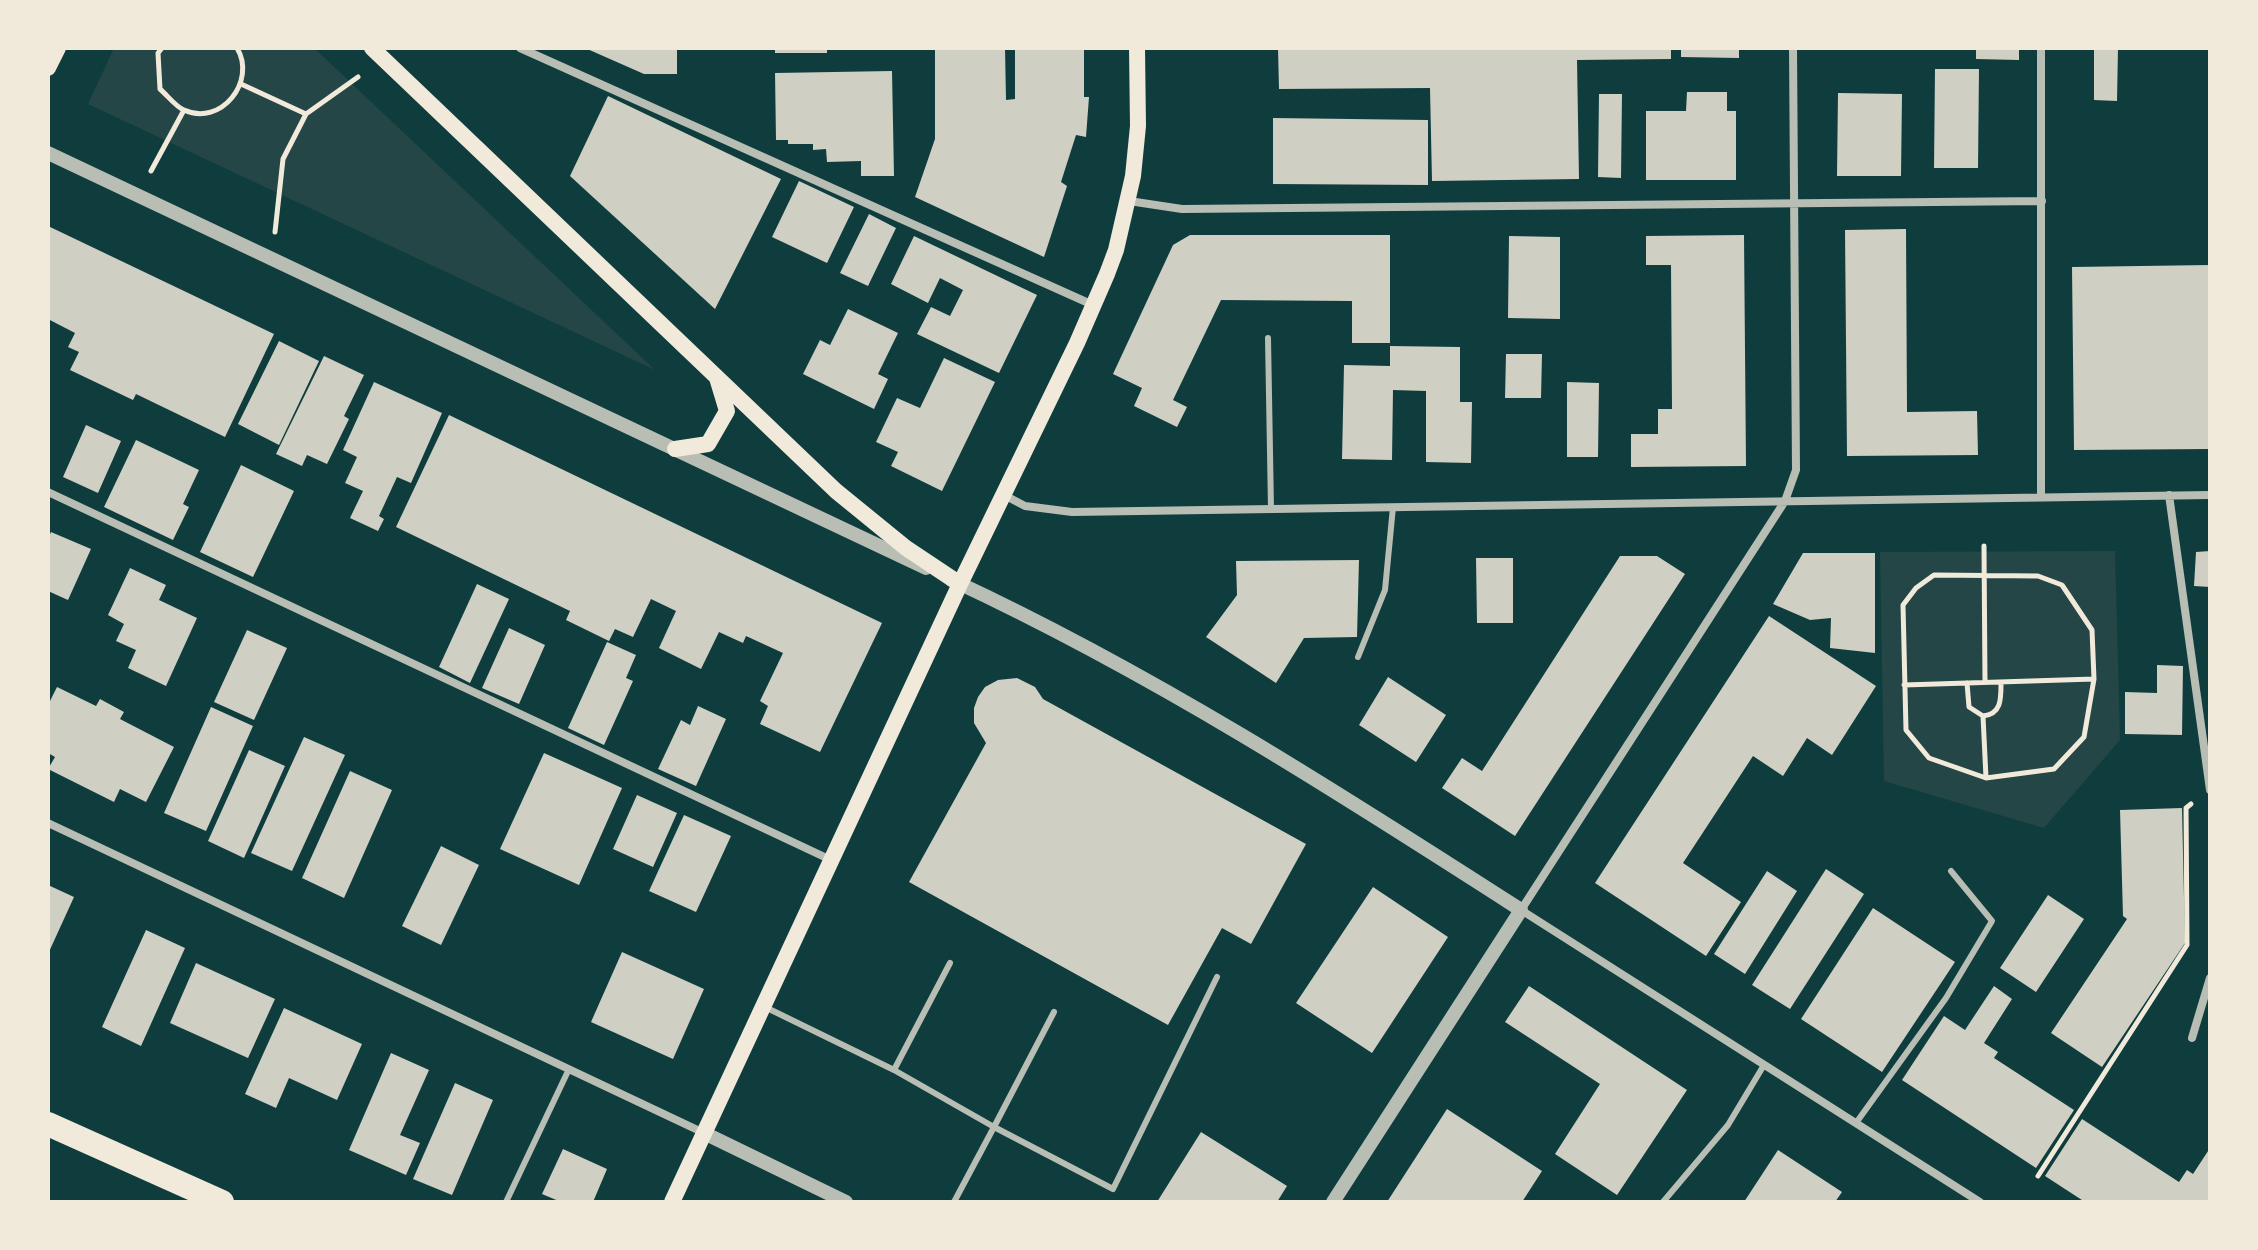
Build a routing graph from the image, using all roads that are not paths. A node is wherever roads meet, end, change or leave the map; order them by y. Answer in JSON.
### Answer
{"nodes":[{"id":1,"x":58,"y":48,"type":"edge"},
{"id":2,"x":372,"y":48,"type":"edge"},
{"id":3,"x":520,"y":48,"type":"edge"},
{"id":4,"x":1137,"y":48,"type":"edge"},
{"id":5,"x":1793,"y":48,"type":"edge"},
{"id":6,"x":2041,"y":48,"type":"edge"},
{"id":7,"x":48,"y":68,"type":"edge"},
{"id":8,"x":48,"y":153,"type":"edge"},
{"id":9,"x":1129,"y":201,"type":"junction"},
{"id":10,"x":2042,"y":201,"type":"junction"},
{"id":11,"x":1792,"y":204,"type":"junction"},
{"id":12,"x":1093,"y":305,"type":"junction"},
{"id":13,"x":1268,"y":338,"type":"dead end"},
{"id":14,"x":716,"y":377,"type":"junction"},
{"id":15,"x":675,"y":449,"type":"junction"},
{"id":16,"x":48,"y":492,"type":"edge"},
{"id":17,"x":1003,"y":495,"type":"junction"},
{"id":18,"x":2169,"y":495,"type":"junction"},
{"id":19,"x":2210,"y":495,"type":"edge"},
{"id":20,"x":2041,"y":497,"type":"junction"},
{"id":21,"x":1785,"y":501,"type":"junction"},
{"id":22,"x":1393,"y":507,"type":"junction"},
{"id":23,"x":1271,"y":509,"type":"junction"},
{"id":24,"x":960,"y":584,"type":"junction"},
{"id":25,"x":1358,"y":657,"type":"dead end"},
{"id":26,"x":2210,"y":790,"type":"edge"},
{"id":27,"x":48,"y":823,"type":"edge"},
{"id":28,"x":831,"y":861,"type":"junction"},
{"id":29,"x":1951,"y":871,"type":"dead end"},
{"id":30,"x":1521,"y":910,"type":"junction"},
{"id":31,"x":950,"y":963,"type":"dead end"},
{"id":32,"x":1217,"y":977,"type":"dead end"},
{"id":33,"x":2210,"y":978,"type":"edge"},
{"id":34,"x":764,"y":1007,"type":"junction"},
{"id":35,"x":1054,"y":1012,"type":"dead end"},
{"id":36,"x":2192,"y":1038,"type":"dead end"},
{"id":37,"x":1764,"y":1065,"type":"junction"},
{"id":38,"x":569,"y":1069,"type":"junction"},
{"id":39,"x":894,"y":1070,"type":"junction"},
{"id":40,"x":1856,"y":1123,"type":"junction"},
{"id":41,"x":994,"y":1127,"type":"junction"},
{"id":42,"x":704,"y":1133,"type":"junction"},
{"id":43,"x":222,"y":1202,"type":"edge"},
{"id":44,"x":506,"y":1202,"type":"edge"},
{"id":45,"x":672,"y":1202,"type":"edge"},
{"id":46,"x":846,"y":1202,"type":"edge"},
{"id":47,"x":954,"y":1202,"type":"edge"},
{"id":48,"x":1333,"y":1202,"type":"edge"},
{"id":49,"x":1663,"y":1202,"type":"edge"},
{"id":50,"x":1980,"y":1202,"type":"edge"}],
"edges":[{"from":1,"to":7,"type":"main road"},
{"from":2,"to":14,"type":"main road"},
{"from":3,"to":12,"type":"street"},
{"from":4,"to":9,"type":"main road"},
{"from":5,"to":11,"type":"street"},
{"from":6,"to":10,"type":"street"},
{"from":8,"to":15,"type":"street"},
{"from":9,"to":11,"type":"street"},
{"from":9,"to":12,"type":"main road"},
{"from":10,"to":11,"type":"street"},
{"from":10,"to":20,"type":"street"},
{"from":11,"to":21,"type":"street"},
{"from":12,"to":17,"type":"main road"},
{"from":13,"to":23,"type":"lane"},
{"from":14,"to":15,"type":"main road"},
{"from":14,"to":24,"type":"main road"},
{"from":15,"to":24,"type":"street"},
{"from":16,"to":28,"type":"street"},
{"from":17,"to":23,"type":"street"},
{"from":17,"to":24,"type":"main road"},
{"from":18,"to":19,"type":"street"},
{"from":18,"to":20,"type":"street"},
{"from":18,"to":26,"type":"street"},
{"from":20,"to":21,"type":"street"},
{"from":21,"to":22,"type":"street"},
{"from":21,"to":30,"type":"street"},
{"from":22,"to":23,"type":"street"},
{"from":22,"to":25,"type":"lane"},
{"from":24,"to":28,"type":"main road"},
{"from":24,"to":30,"type":"street"},
{"from":27,"to":38,"type":"street"},
{"from":28,"to":34,"type":"main road"},
{"from":29,"to":40,"type":"lane"},
{"from":30,"to":37,"type":"street"},
{"from":30,"to":48,"type":"street"},
{"from":31,"to":39,"type":"lane"},
{"from":32,"to":41,"type":"lane"},
{"from":33,"to":36,"type":"street"},
{"from":34,"to":39,"type":"lane"},
{"from":34,"to":42,"type":"main road"},
{"from":35,"to":41,"type":"lane"},
{"from":37,"to":40,"type":"street"},
{"from":37,"to":49,"type":"lane"},
{"from":38,"to":42,"type":"street"},
{"from":38,"to":44,"type":"lane"},
{"from":39,"to":41,"type":"lane"},
{"from":40,"to":50,"type":"street"},
{"from":41,"to":47,"type":"lane"},
{"from":42,"to":45,"type":"main road"},
{"from":42,"to":46,"type":"street"},
{"from":43,"to":43,"type":"highway"}]}
